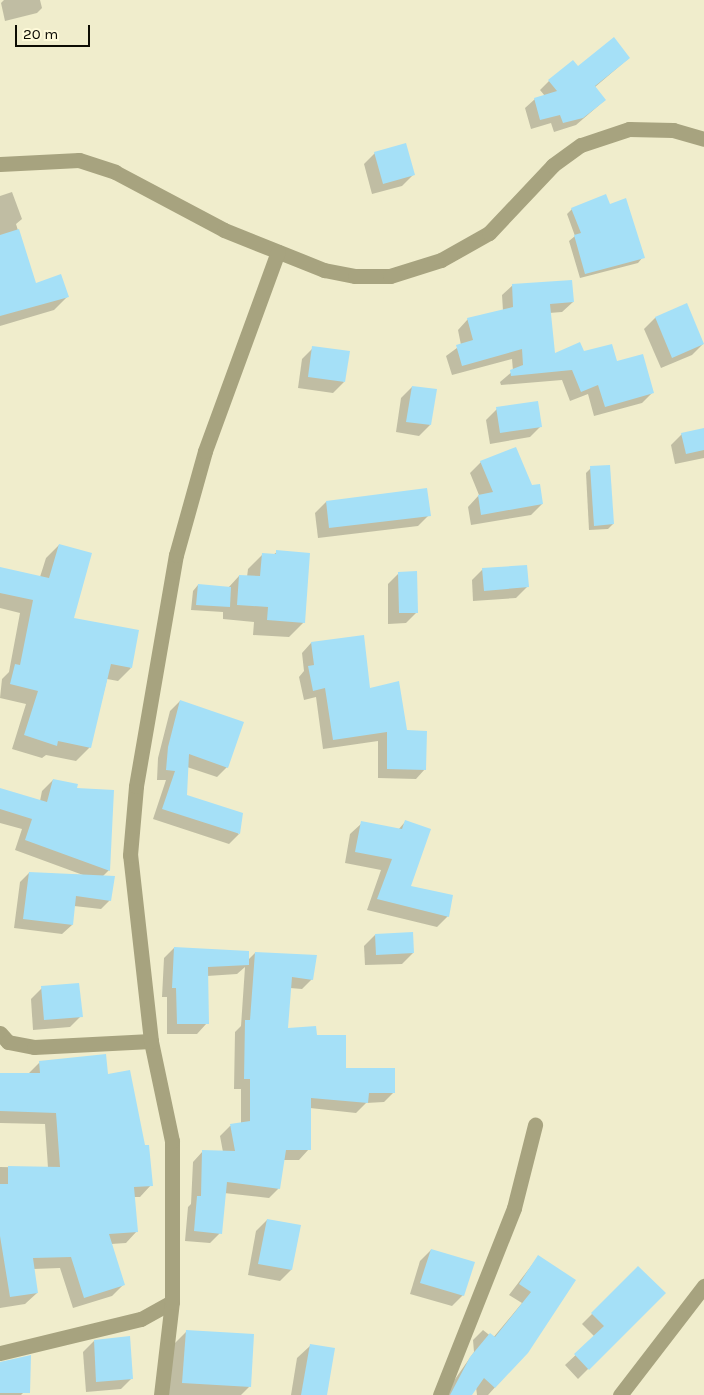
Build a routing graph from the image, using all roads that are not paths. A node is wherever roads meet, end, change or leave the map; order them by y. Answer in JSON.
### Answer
{"nodes":[{"id":1,"x":704,"y":139,"type":"edge"},
{"id":2,"x":0,"y":164,"type":"edge"},
{"id":3,"x":278,"y":252,"type":"junction"},
{"id":4,"x":0,"y":1033,"type":"edge"},
{"id":5,"x":151,"y":1041,"type":"junction"},
{"id":6,"x":535,"y":1125,"type":"dead end"},
{"id":7,"x":704,"y":1286,"type":"edge"},
{"id":8,"x":172,"y":1302,"type":"junction"},
{"id":9,"x":0,"y":1353,"type":"edge"},
{"id":10,"x":160,"y":1395,"type":"edge"},
{"id":11,"x":440,"y":1395,"type":"edge"},
{"id":12,"x":620,"y":1395,"type":"edge"}],
"edges":[{"from":1,"to":3,"type":"street"},
{"from":2,"to":3,"type":"street"},
{"from":3,"to":5,"type":"street"},
{"from":4,"to":5,"type":"street"},
{"from":5,"to":8,"type":"street"},
{"from":6,"to":11,"type":"street"},
{"from":7,"to":12,"type":"street"},
{"from":8,"to":9,"type":"street"},
{"from":8,"to":10,"type":"street"}]}
